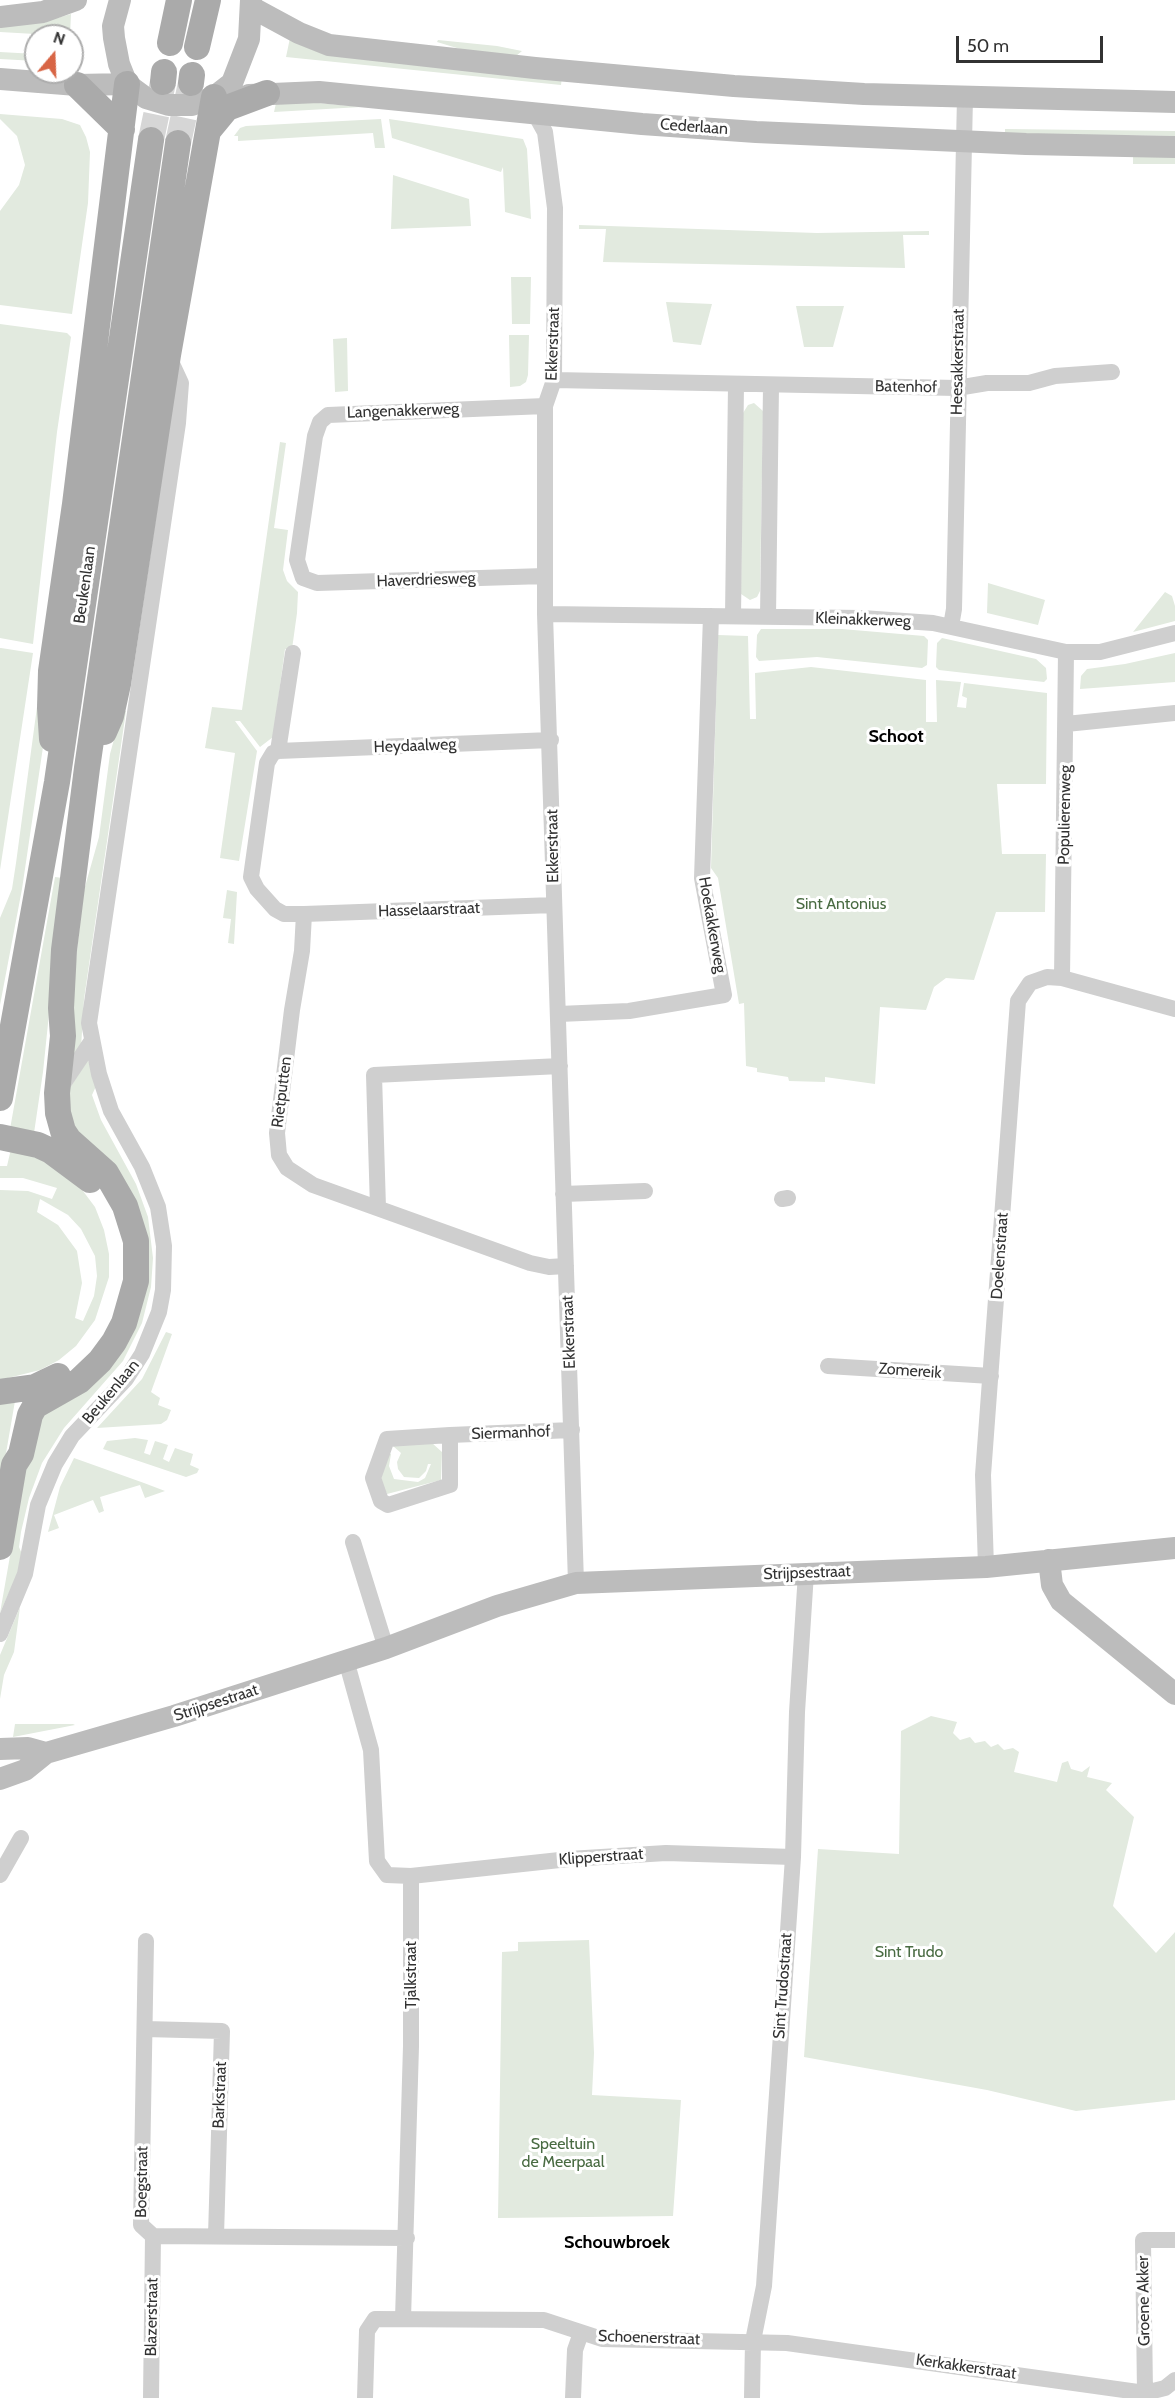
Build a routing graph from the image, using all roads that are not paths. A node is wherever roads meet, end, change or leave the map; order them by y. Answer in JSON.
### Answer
{"nodes":[{"id":1,"x":76,"y":0,"type":"edge"},
{"id":2,"x":120,"y":0,"type":"edge"},
{"id":3,"x":179,"y":0,"type":"edge"},
{"id":4,"x":208,"y":0,"type":"edge"},
{"id":5,"x":251,"y":3,"type":"edge"},
{"id":6,"x":0,"y":17,"type":"edge"},
{"id":7,"x":170,"y":43,"type":"dead end"},
{"id":8,"x":197,"y":47,"type":"dead end"},
{"id":9,"x":0,"y":79,"type":"edge"},
{"id":10,"x":127,"y":84,"type":"junction"},
{"id":11,"x":77,"y":85,"type":"junction"},
{"id":12,"x":267,"y":93,"type":"junction"},
{"id":13,"x":214,"y":97,"type":"junction"},
{"id":14,"x":965,"y":97,"type":"junction"},
{"id":15,"x":1175,"y":102,"type":"edge"},
{"id":16,"x":535,"y":114,"type":"junction"},
{"id":17,"x":122,"y":129,"type":"junction"},
{"id":18,"x":208,"y":131,"type":"junction"},
{"id":19,"x":151,"y":140,"type":"tunnel mouth"},
{"id":20,"x":963,"y":141,"type":"junction"},
{"id":21,"x":178,"y":143,"type":"tunnel mouth"},
{"id":22,"x":1175,"y":147,"type":"edge"},
{"id":23,"x":168,"y":354,"type":"junction"},
{"id":24,"x":1112,"y":372,"type":"dead end"},
{"id":25,"x":554,"y":380,"type":"junction"},
{"id":26,"x":736,"y":385,"type":"junction"},
{"id":27,"x":771,"y":386,"type":"junction"},
{"id":28,"x":957,"y":388,"type":"junction"},
{"id":29,"x":545,"y":406,"type":"junction"},
{"id":30,"x":545,"y":576,"type":"junction"},
{"id":31,"x":307,"y":581,"type":"joint"},
{"id":32,"x":545,"y":614,"type":"junction"},
{"id":33,"x":711,"y":616,"type":"junction"},
{"id":34,"x":733,"y":616,"type":"junction"},
{"id":35,"x":768,"y":617,"type":"junction"},
{"id":36,"x":951,"y":626,"type":"junction"},
{"id":37,"x":1175,"y":633,"type":"edge"},
{"id":38,"x":1066,"y":652,"type":"junction"},
{"id":39,"x":293,"y":653,"type":"dead end"},
{"id":40,"x":1175,"y":713,"type":"edge"},
{"id":41,"x":1066,"y":724,"type":"junction"},
{"id":42,"x":550,"y":740,"type":"junction"},
{"id":43,"x":279,"y":751,"type":"junction"},
{"id":44,"x":87,"y":768,"type":"junction"},
{"id":45,"x":57,"y":782,"type":"junction"},
{"id":46,"x":554,"y":905,"type":"junction"},
{"id":47,"x":304,"y":914,"type":"junction"},
{"id":48,"x":1062,"y":978,"type":"junction"},
{"id":49,"x":61,"y":1008,"type":"junction"},
{"id":50,"x":1175,"y":1009,"type":"edge"},
{"id":51,"x":559,"y":1014,"type":"junction"},
{"id":52,"x":6,"y":1036,"type":"edge"},
{"id":53,"x":91,"y":1042,"type":"junction"},
{"id":54,"x":560,"y":1066,"type":"junction"},
{"id":55,"x":57,"y":1093,"type":"junction"},
{"id":56,"x":0,"y":1098,"type":"edge"},
{"id":57,"x":1,"y":1138,"type":"edge"},
{"id":58,"x":45,"y":1148,"type":"junction"},
{"id":59,"x":645,"y":1191,"type":"dead end"},
{"id":60,"x":563,"y":1194,"type":"junction"},
{"id":61,"x":378,"y":1208,"type":"junction"},
{"id":62,"x":566,"y":1266,"type":"junction"},
{"id":63,"x":828,"y":1366,"type":"dead end"},
{"id":64,"x":991,"y":1376,"type":"junction"},
{"id":65,"x":12,"y":1391,"type":"edge"},
{"id":66,"x":572,"y":1430,"type":"junction"},
{"id":67,"x":450,"y":1435,"type":"junction"},
{"id":68,"x":14,"y":1465,"type":"junction"},
{"id":69,"x":354,"y":1542,"type":"dead end"},
{"id":70,"x":0,"y":1547,"type":"edge"},
{"id":71,"x":1175,"y":1548,"type":"edge"},
{"id":72,"x":1049,"y":1560,"type":"junction"},
{"id":73,"x":986,"y":1567,"type":"junction"},
{"id":74,"x":806,"y":1573,"type":"junction"},
{"id":75,"x":576,"y":1583,"type":"junction"},
{"id":76,"x":0,"y":1634,"type":"edge"},
{"id":77,"x":386,"y":1647,"type":"junction"},
{"id":78,"x":346,"y":1660,"type":"junction"},
{"id":79,"x":1175,"y":1694,"type":"edge"},
{"id":80,"x":0,"y":1749,"type":"edge"},
{"id":81,"x":45,"y":1753,"type":"junction"},
{"id":82,"x":0,"y":1779,"type":"edge"},
{"id":83,"x":21,"y":1838,"type":"dead end"},
{"id":84,"x":793,"y":1857,"type":"junction"},
{"id":85,"x":0,"y":1875,"type":"edge"},
{"id":86,"x":411,"y":1876,"type":"junction"},
{"id":87,"x":146,"y":1941,"type":"dead end"},
{"id":88,"x":145,"y":2029,"type":"junction"},
{"id":89,"x":153,"y":2236,"type":"junction"},
{"id":90,"x":216,"y":2236,"type":"junction"},
{"id":91,"x":407,"y":2238,"type":"junction"},
{"id":92,"x":1175,"y":2240,"type":"edge"},
{"id":93,"x":403,"y":2319,"type":"junction"},
{"id":94,"x":581,"y":2333,"type":"junction"},
{"id":95,"x":753,"y":2342,"type":"junction"},
{"id":96,"x":1175,"y":2380,"type":"edge"},
{"id":97,"x":1145,"y":2393,"type":"junction"},
{"id":98,"x":151,"y":2398,"type":"edge"},
{"id":99,"x":365,"y":2398,"type":"edge"},
{"id":100,"x":573,"y":2398,"type":"edge"},
{"id":101,"x":752,"y":2398,"type":"edge"}],
"edges":[{"from":1,"to":6,"type":"main road"},
{"from":2,"to":10,"type":"main road"},
{"from":3,"to":7,"type":"main road"},
{"from":4,"to":8,"type":"main road"},
{"from":5,"to":13,"type":"main road"},
{"from":5,"to":14,"type":"main road"},
{"from":9,"to":11,"type":"main road"},
{"from":10,"to":11,"type":"main road"},
{"from":10,"to":13,"type":"main road","name":"Cederlaan"},
{"from":10,"to":17,"type":"main road"},
{"from":11,"to":17,"type":"main road"},
{"from":12,"to":13,"type":"main road","name":"Cederlaan"},
{"from":12,"to":16,"type":"main road","name":"Cederlaan"},
{"from":12,"to":18,"type":"main road"},
{"from":13,"to":18,"type":"main road"},
{"from":14,"to":15,"type":"main road"},
{"from":14,"to":20,"type":"street","name":"Heesakkerstraat"},
{"from":16,"to":20,"type":"main road","name":"Cederlaan"},
{"from":16,"to":25,"type":"street","name":"Ekkerstraat"},
{"from":17,"to":45,"type":"main road"},
{"from":18,"to":23,"type":"main road"},
{"from":19,"to":45,"type":"main road","name":"Beukenlaan"},
{"from":20,"to":22,"type":"main road","name":"Cederlaan"},
{"from":20,"to":28,"type":"street","name":"Heesakkerstraat"},
{"from":21,"to":44,"type":"main road","name":"Beukenlaan"},
{"from":23,"to":44,"type":"main road"},
{"from":23,"to":53,"type":"street","name":"Beukenlaan"},
{"from":24,"to":28,"type":"street","name":"Batenhof"},
{"from":25,"to":26,"type":"street","name":"Batenhof"},
{"from":25,"to":29,"type":"street","name":"Ekkerstraat"},
{"from":26,"to":27,"type":"street","name":"Batenhof"},
{"from":26,"to":34,"type":"street"},
{"from":27,"to":28,"type":"street","name":"Batenhof"},
{"from":27,"to":35,"type":"street"},
{"from":28,"to":36,"type":"street","name":"Heesakkerstraat"},
{"from":29,"to":30,"type":"street","name":"Ekkerstraat"},
{"from":29,"to":31,"type":"street","name":"Langenakkerweg"},
{"from":30,"to":31,"type":"street","name":"Haverdriesweg"},
{"from":30,"to":32,"type":"street","name":"Ekkerstraat"},
{"from":32,"to":33,"type":"street","name":"Kleinakkerweg"},
{"from":32,"to":42,"type":"street","name":"Ekkerstraat"},
{"from":33,"to":34,"type":"street","name":"Kleinakkerweg"},
{"from":33,"to":51,"type":"street","name":"Hoekakkerweg"},
{"from":34,"to":35,"type":"street","name":"Kleinakkerweg"},
{"from":35,"to":36,"type":"street","name":"Kleinakkerweg"},
{"from":36,"to":38,"type":"street","name":"Kleinakkerweg"},
{"from":37,"to":38,"type":"street","name":"Kleinakkerweg"},
{"from":38,"to":41,"type":"street","name":"Populierenweg"},
{"from":39,"to":43,"type":"street"},
{"from":40,"to":41,"type":"street"},
{"from":41,"to":48,"type":"street","name":"Populierenweg"},
{"from":42,"to":43,"type":"street","name":"Heydaalweg"},
{"from":42,"to":46,"type":"street","name":"Ekkerstraat"},
{"from":43,"to":47,"type":"street"},
{"from":44,"to":49,"type":"main road","name":"Beukenlaan"},
{"from":45,"to":52,"type":"main road","name":"Beukenlaan"},
{"from":46,"to":47,"type":"street","name":"Hasselaarstraat"},
{"from":46,"to":51,"type":"street","name":"Ekkerstraat"},
{"from":47,"to":61,"type":"street","name":"Rietputten"},
{"from":48,"to":50,"type":"street"},
{"from":48,"to":64,"type":"street","name":"Doelenstraat"},
{"from":49,"to":55,"type":"main road","name":"Beukenlaan"},
{"from":49,"to":58,"type":"main road","name":"Beukenlaan"},
{"from":51,"to":54,"type":"street","name":"Ekkerstraat"},
{"from":52,"to":56,"type":"main road","name":"Beukenlaan"},
{"from":52,"to":57,"type":"main road","name":"Beukenlaan"},
{"from":53,"to":55,"type":"street"},
{"from":53,"to":76,"type":"street","name":"Beukenlaan"},
{"from":54,"to":60,"type":"street","name":"Ekkerstraat"},
{"from":54,"to":61,"type":"street"},
{"from":55,"to":68,"type":"main road","name":"Beukenlaan"},
{"from":57,"to":58,"type":"main road"},
{"from":58,"to":65,"type":"main road"},
{"from":59,"to":60,"type":"street"},
{"from":60,"to":62,"type":"street","name":"Ekkerstraat"},
{"from":61,"to":62,"type":"street","name":"Rietputten"},
{"from":62,"to":66,"type":"street","name":"Ekkerstraat"},
{"from":63,"to":64,"type":"street","name":"Zomereik"},
{"from":64,"to":73,"type":"street","name":"Doelenstraat"},
{"from":65,"to":68,"type":"main road","name":"Beukenlaan"},
{"from":66,"to":67,"type":"street","name":"Siermanhof"},
{"from":66,"to":75,"type":"street","name":"Ekkerstraat"},
{"from":67,"to":67,"type":"street","name":"Siermanhof"},
{"from":68,"to":70,"type":"main road","name":"Beukenlaan"},
{"from":69,"to":77,"type":"street"},
{"from":71,"to":72,"type":"main road","name":"Strijpsestraat"},
{"from":72,"to":73,"type":"main road","name":"Strijpsestraat"},
{"from":72,"to":79,"type":"main road"},
{"from":73,"to":74,"type":"main road","name":"Strijpsestraat"},
{"from":74,"to":75,"type":"main road","name":"Strijpsestraat"},
{"from":74,"to":84,"type":"street","name":"Sint Trudostraat"},
{"from":75,"to":77,"type":"main road","name":"Strijpsestraat"},
{"from":77,"to":78,"type":"main road","name":"Strijpsestraat"},
{"from":78,"to":81,"type":"main road","name":"Strijpsestraat"},
{"from":78,"to":86,"type":"street"},
{"from":80,"to":81,"type":"main road","name":"Strijpsestraat"},
{"from":81,"to":82,"type":"main road","name":"Strijpsestraat"},
{"from":83,"to":85,"type":"street"},
{"from":84,"to":86,"type":"street","name":"Klipperstraat"},
{"from":84,"to":95,"type":"street","name":"Sint Trudostraat"},
{"from":86,"to":91,"type":"street","name":"Tjalkstraat"},
{"from":87,"to":88,"type":"street","name":"Boegstraat"},
{"from":88,"to":89,"type":"street","name":"Boegstraat"},
{"from":88,"to":90,"type":"street","name":"Barkstraat"},
{"from":89,"to":90,"type":"street","name":"Boegstraat"},
{"from":89,"to":98,"type":"street","name":"Blazerstraat"},
{"from":90,"to":91,"type":"street","name":"Boegstraat"},
{"from":91,"to":93,"type":"street","name":"Tjalkstraat"},
{"from":92,"to":97,"type":"street","name":"Groene Akker"},
{"from":93,"to":94,"type":"street","name":"Schoenerstraat"},
{"from":93,"to":99,"type":"street","name":"Schoenerstraat"},
{"from":94,"to":95,"type":"street","name":"Schoenerstraat"},
{"from":94,"to":100,"type":"street"},
{"from":95,"to":97,"type":"street","name":"Kerkakkerstraat"},
{"from":95,"to":101,"type":"street","name":"Sint Trudostraat"},
{"from":96,"to":97,"type":"street","name":"Kerkakkerstraat"}]}
